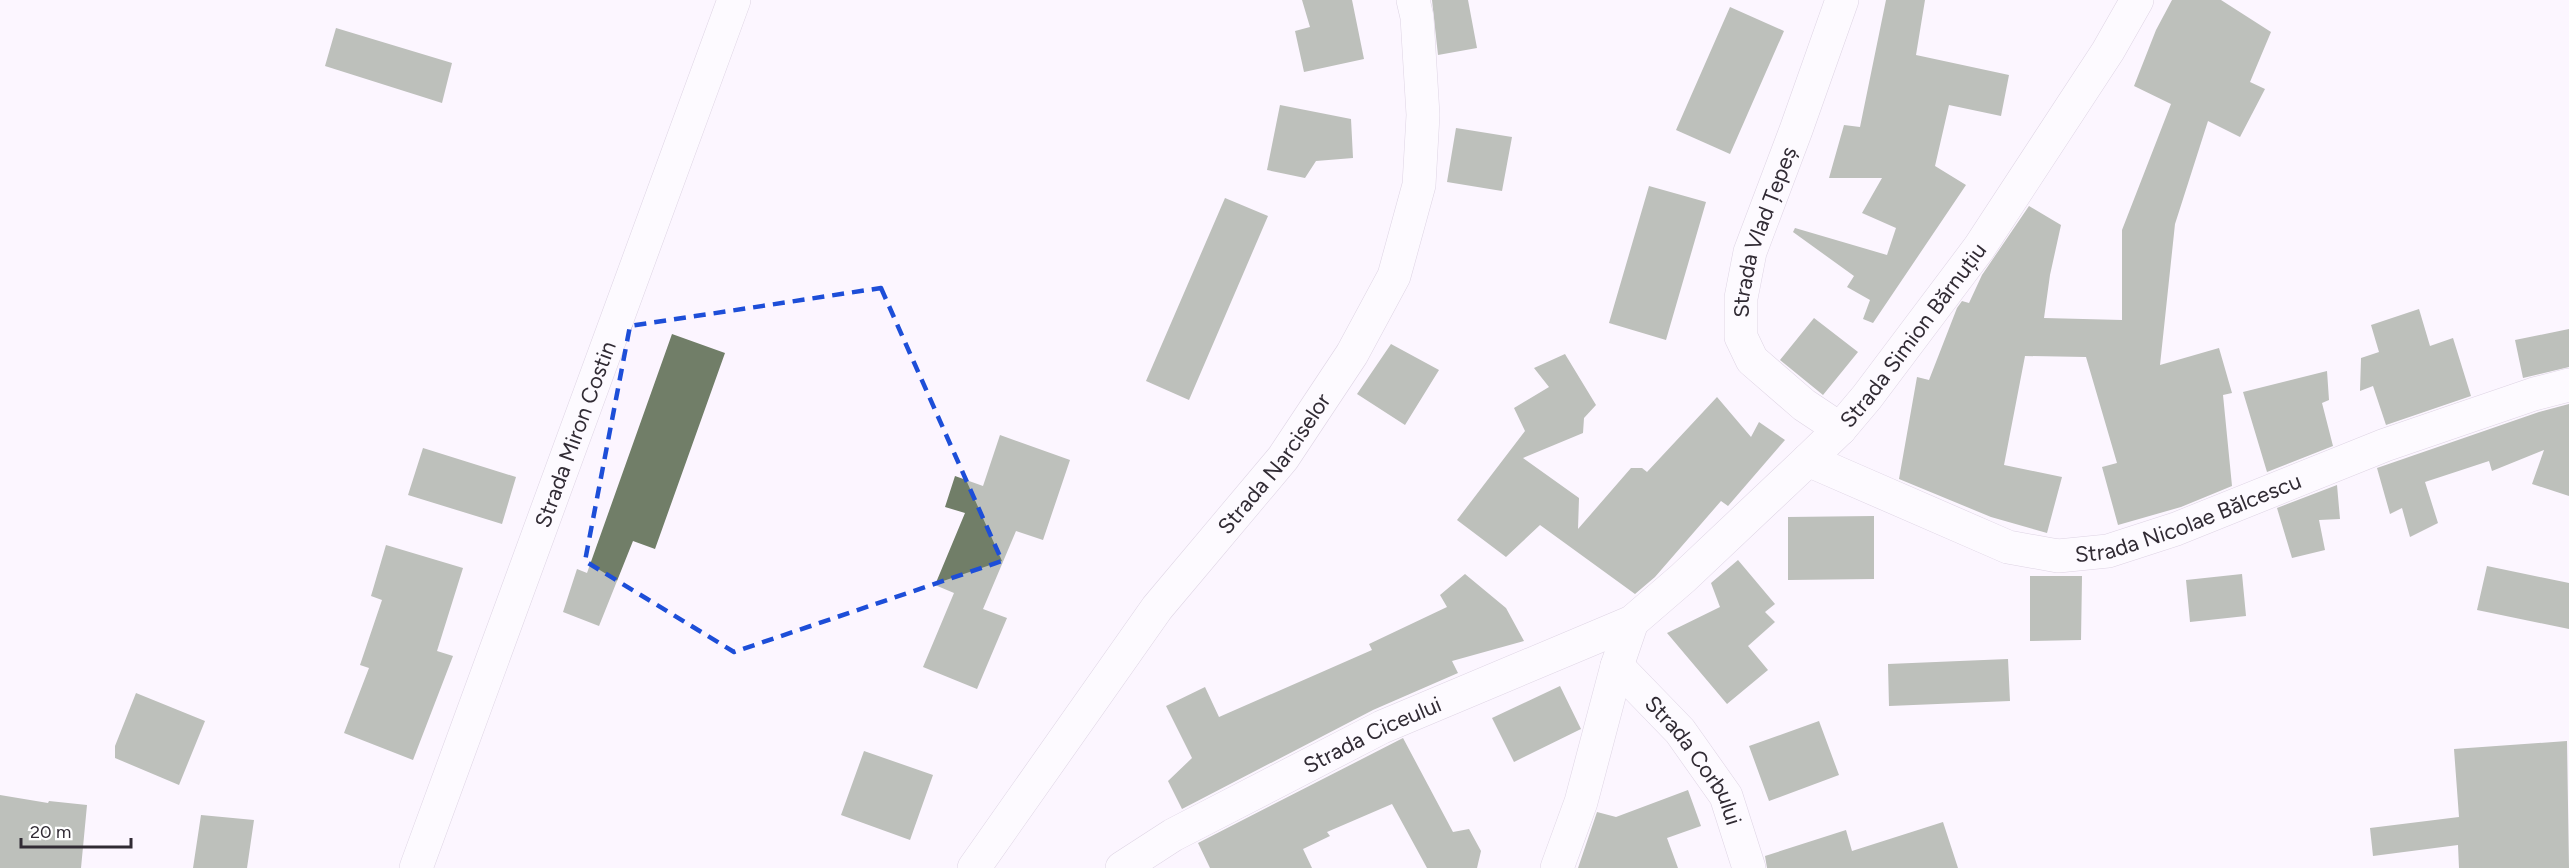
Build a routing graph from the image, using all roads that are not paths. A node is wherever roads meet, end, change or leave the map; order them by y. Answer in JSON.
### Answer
{"nodes":[{"id":1,"x":734,"y":0,"type":"edge"},
{"id":2,"x":1413,"y":0,"type":"edge"},
{"id":3,"x":1842,"y":0,"type":"edge"},
{"id":4,"x":2137,"y":0,"type":"edge"},
{"id":5,"x":2569,"y":385,"type":"edge"},
{"id":6,"x":1840,"y":429,"type":"junction"},
{"id":7,"x":1808,"y":460,"type":"junction"},
{"id":8,"x":1632,"y":622,"type":"junction"},
{"id":9,"x":1617,"y":666,"type":"junction"},
{"id":10,"x":416,"y":868,"type":"edge"},
{"id":11,"x":974,"y":868,"type":"edge"},
{"id":12,"x":1122,"y":868,"type":"edge"},
{"id":13,"x":1557,"y":868,"type":"edge"},
{"id":14,"x":1749,"y":868,"type":"edge"}],
"edges":[{"from":1,"to":10,"type":"street","name":"Strada Miron Costin"},
{"from":2,"to":11,"type":"street","name":"Strada Narciselor"},
{"from":3,"to":6,"type":"street","name":"Strada Vlad Țepeș"},
{"from":4,"to":6,"type":"street","name":"Strada Simion Bărnuțiu"},
{"from":5,"to":7,"type":"street","name":"Strada Nicolae Bălcescu"},
{"from":6,"to":7,"type":"street","name":"Strada Simion Bărnuțiu"},
{"from":7,"to":8,"type":"street","name":"Strada Simion Bărnuțiu"},
{"from":8,"to":9,"type":"street"},
{"from":8,"to":12,"type":"street","name":"Strada Ciceului"},
{"from":9,"to":13,"type":"street"},
{"from":9,"to":14,"type":"street","name":"Strada Corbului"}]}
